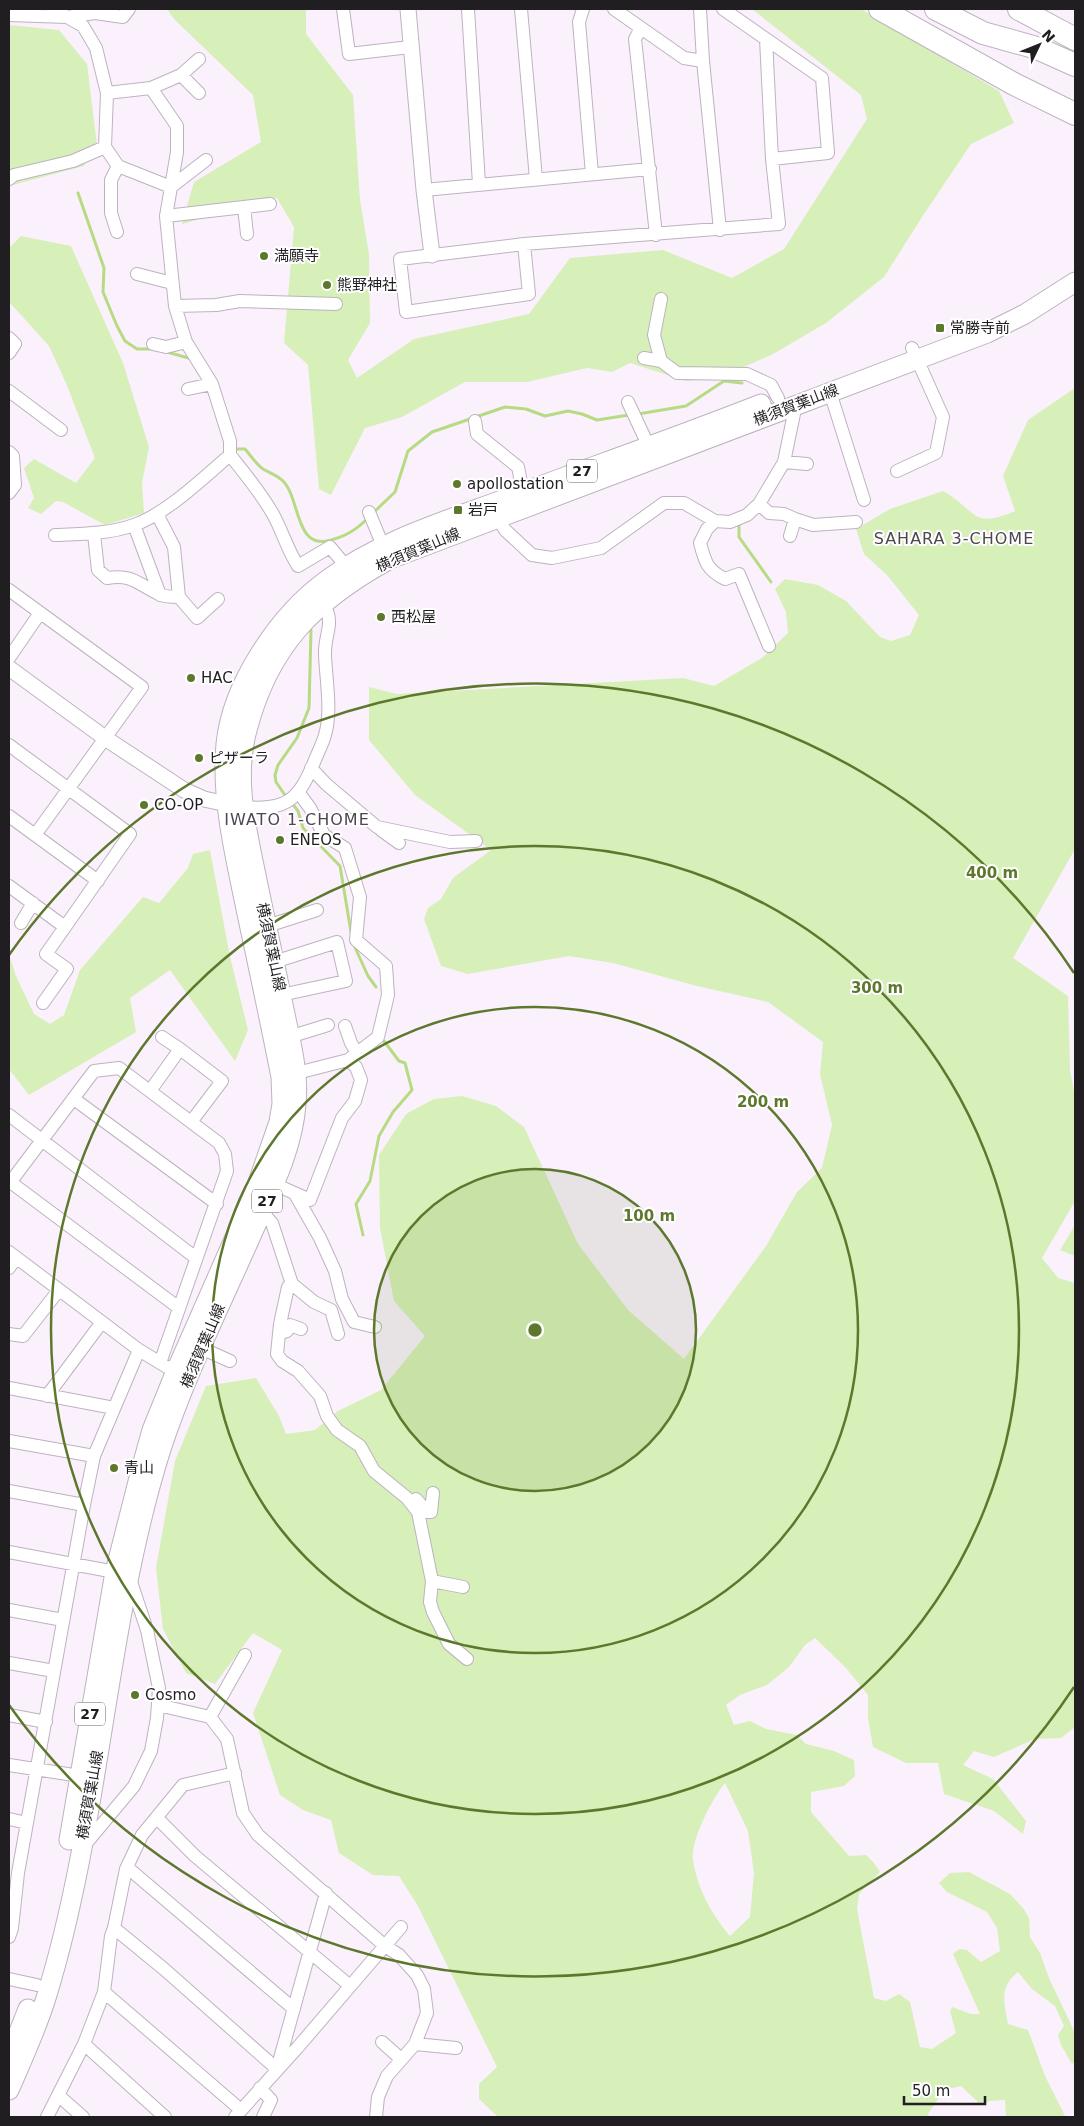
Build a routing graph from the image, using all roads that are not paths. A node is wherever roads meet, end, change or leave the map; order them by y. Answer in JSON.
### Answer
{"nodes":[{"id":1,"x":53,"y":9,"type":"edge"},
{"id":2,"x":129,"y":9,"type":"edge"},
{"id":3,"x":343,"y":9,"type":"edge"},
{"id":4,"x":408,"y":9,"type":"edge"},
{"id":5,"x":468,"y":9,"type":"edge"},
{"id":6,"x":521,"y":9,"type":"edge"},
{"id":7,"x":583,"y":9,"type":"edge"},
{"id":8,"x":614,"y":9,"type":"edge"},
{"id":9,"x":700,"y":9,"type":"edge"},
{"id":10,"x":723,"y":9,"type":"edge"},
{"id":11,"x":880,"y":9,"type":"edge"},
{"id":12,"x":936,"y":9,"type":"edge"},
{"id":13,"x":970,"y":9,"type":"edge"},
{"id":14,"x":1019,"y":9,"type":"edge"},
{"id":15,"x":9,"y":15,"type":"edge"},
{"id":16,"x":67,"y":17,"type":"junction"},
{"id":17,"x":987,"y":26,"type":"junction"},
{"id":18,"x":641,"y":28,"type":"junction"},
{"id":19,"x":766,"y":39,"type":"junction"},
{"id":20,"x":1075,"y":39,"type":"edge"},
{"id":21,"x":410,"y":47,"type":"junction"},
{"id":22,"x":1075,"y":58,"type":"edge"},
{"id":23,"x":199,"y":59,"type":"dead end"},
{"id":24,"x":703,"y":61,"type":"junction"},
{"id":25,"x":1075,"y":65,"type":"edge"},
{"id":26,"x":181,"y":75,"type":"junction"},
{"id":27,"x":151,"y":88,"type":"junction"},
{"id":28,"x":107,"y":93,"type":"junction"},
{"id":29,"x":199,"y":93,"type":"dead end"},
{"id":30,"x":1075,"y":114,"type":"edge"},
{"id":31,"x":105,"y":147,"type":"junction"},
{"id":32,"x":772,"y":159,"type":"junction"},
{"id":33,"x":206,"y":160,"type":"dead end"},
{"id":34,"x":118,"y":166,"type":"junction"},
{"id":35,"x":650,"y":169,"type":"junction"},
{"id":36,"x":592,"y":174,"type":"junction"},
{"id":37,"x":9,"y":179,"type":"edge"},
{"id":38,"x":536,"y":179,"type":"junction"},
{"id":39,"x":480,"y":184,"type":"junction"},
{"id":40,"x":170,"y":187,"type":"junction"},
{"id":41,"x":424,"y":190,"type":"junction"},
{"id":42,"x":270,"y":204,"type":"dead end"},
{"id":43,"x":244,"y":207,"type":"junction"},
{"id":44,"x":166,"y":216,"type":"junction"},
{"id":45,"x":250,"y":226,"type":"dead end"},
{"id":46,"x":720,"y":230,"type":"junction"},
{"id":47,"x":117,"y":232,"type":"dead end"},
{"id":48,"x":656,"y":234,"type":"junction"},
{"id":49,"x":524,"y":244,"type":"junction"},
{"id":50,"x":432,"y":255,"type":"junction"},
{"id":51,"x":1075,"y":268,"type":"edge"},
{"id":52,"x":137,"y":274,"type":"dead end"},
{"id":53,"x":1075,"y":282,"type":"edge"},
{"id":54,"x":172,"y":283,"type":"junction"},
{"id":55,"x":661,"y":299,"type":"dead end"},
{"id":56,"x":336,"y":304,"type":"dead end"},
{"id":57,"x":175,"y":306,"type":"junction"},
{"id":58,"x":9,"y":338,"type":"edge"},
{"id":59,"x":186,"y":342,"type":"junction"},
{"id":60,"x":153,"y":344,"type":"dead end"},
{"id":61,"x":9,"y":353,"type":"edge"},
{"id":62,"x":914,"y":354,"type":"junction"},
{"id":63,"x":644,"y":358,"type":"dead end"},
{"id":64,"x":661,"y":361,"type":"junction"},
{"id":65,"x":212,"y":384,"type":"junction"},
{"id":66,"x":188,"y":389,"type":"dead end"},
{"id":67,"x":9,"y":391,"type":"edge"},
{"id":68,"x":830,"y":392,"type":"junction"},
{"id":69,"x":787,"y":401,"type":"junction"},
{"id":70,"x":628,"y":402,"type":"dead end"},
{"id":71,"x":475,"y":421,"type":"dead end"},
{"id":72,"x":61,"y":430,"type":"dead end"},
{"id":73,"x":649,"y":447,"type":"junction"},
{"id":74,"x":9,"y":452,"type":"edge"},
{"id":75,"x":230,"y":455,"type":"junction"},
{"id":76,"x":784,"y":462,"type":"junction"},
{"id":77,"x":807,"y":464,"type":"dead end"},
{"id":78,"x":897,"y":471,"type":"dead end"},
{"id":79,"x":523,"y":492,"type":"junction"},
{"id":80,"x":9,"y":493,"type":"edge"},
{"id":81,"x":864,"y":500,"type":"dead end"},
{"id":82,"x":759,"y":504,"type":"junction"},
{"id":83,"x":369,"y":512,"type":"dead end"},
{"id":84,"x":157,"y":514,"type":"junction"},
{"id":85,"x":498,"y":518,"type":"junction"},
{"id":86,"x":795,"y":518,"type":"junction"},
{"id":87,"x":715,"y":521,"type":"junction"},
{"id":88,"x":856,"y":522,"type":"dead end"},
{"id":89,"x":134,"y":525,"type":"junction"},
{"id":90,"x":94,"y":534,"type":"junction"},
{"id":91,"x":55,"y":535,"type":"dead end"},
{"id":92,"x":790,"y":536,"type":"dead end"},
{"id":93,"x":383,"y":546,"type":"junction"},
{"id":94,"x":351,"y":573,"type":"junction"},
{"id":95,"x":9,"y":590,"type":"edge"},
{"id":96,"x":160,"y":596,"type":"junction"},
{"id":97,"x":179,"y":597,"type":"junction"},
{"id":98,"x":218,"y":599,"type":"dead end"},
{"id":99,"x":323,"y":603,"type":"junction"},
{"id":100,"x":40,"y":613,"type":"junction"},
{"id":101,"x":768,"y":646,"type":"dead end"},
{"id":102,"x":9,"y":658,"type":"edge"},
{"id":103,"x":9,"y":668,"type":"edge"},
{"id":104,"x":106,"y":738,"type":"junction"},
{"id":105,"x":9,"y":745,"type":"edge"},
{"id":106,"x":311,"y":768,"type":"junction"},
{"id":107,"x":68,"y":789,"type":"junction"},
{"id":108,"x":299,"y":793,"type":"junction"},
{"id":109,"x":235,"y":806,"type":"junction"},
{"id":110,"x":9,"y":816,"type":"edge"},
{"id":111,"x":377,"y":827,"type":"junction"},
{"id":112,"x":34,"y":835,"type":"junction"},
{"id":113,"x":476,"y":841,"type":"dead end"},
{"id":114,"x":399,"y":843,"type":"dead end"},
{"id":115,"x":98,"y":881,"type":"junction"},
{"id":116,"x":9,"y":886,"type":"edge"},
{"id":117,"x":32,"y":903,"type":"junction"},
{"id":118,"x":317,"y":910,"type":"dead end"},
{"id":119,"x":21,"y":923,"type":"dead end"},
{"id":120,"x":65,"y":926,"type":"junction"},
{"id":121,"x":267,"y":926,"type":"junction"},
{"id":122,"x":274,"y":962,"type":"junction"},
{"id":123,"x":281,"y":995,"type":"junction"},
{"id":124,"x":42,"y":1003,"type":"dead end"},
{"id":125,"x":328,"y":1025,"type":"dead end"},
{"id":126,"x":345,"y":1026,"type":"dead end"},
{"id":127,"x":162,"y":1037,"type":"dead end"},
{"id":128,"x":289,"y":1037,"type":"junction"},
{"id":129,"x":180,"y":1049,"type":"junction"},
{"id":130,"x":352,"y":1056,"type":"junction"},
{"id":131,"x":296,"y":1073,"type":"junction"},
{"id":132,"x":150,"y":1091,"type":"junction"},
{"id":133,"x":74,"y":1099,"type":"junction"},
{"id":134,"x":9,"y":1115,"type":"edge"},
{"id":135,"x":191,"y":1122,"type":"junction"},
{"id":136,"x":42,"y":1140,"type":"junction"},
{"id":137,"x":9,"y":1182,"type":"edge"},
{"id":138,"x":274,"y":1184,"type":"junction"},
{"id":139,"x":295,"y":1194,"type":"junction"},
{"id":140,"x":217,"y":1204,"type":"junction"},
{"id":141,"x":262,"y":1212,"type":"junction"},
{"id":142,"x":196,"y":1258,"type":"junction"},
{"id":143,"x":11,"y":1259,"type":"edge"},
{"id":144,"x":292,"y":1284,"type":"junction"},
{"id":145,"x":59,"y":1290,"type":"junction"},
{"id":146,"x":179,"y":1308,"type":"junction"},
{"id":147,"x":102,"y":1322,"type":"junction"},
{"id":148,"x":280,"y":1324,"type":"junction"},
{"id":149,"x":375,"y":1327,"type":"dead end"},
{"id":150,"x":301,"y":1329,"type":"dead end"},
{"id":151,"x":9,"y":1334,"type":"edge"},
{"id":152,"x":338,"y":1334,"type":"dead end"},
{"id":153,"x":201,"y":1348,"type":"junction"},
{"id":154,"x":139,"y":1350,"type":"junction"},
{"id":155,"x":230,"y":1361,"type":"dead end"},
{"id":156,"x":168,"y":1367,"type":"junction"},
{"id":157,"x":9,"y":1388,"type":"edge"},
{"id":158,"x":47,"y":1396,"type":"junction"},
{"id":159,"x":114,"y":1408,"type":"junction"},
{"id":160,"x":9,"y":1441,"type":"edge"},
{"id":161,"x":94,"y":1456,"type":"junction"},
{"id":162,"x":9,"y":1491,"type":"edge"},
{"id":163,"x":433,"y":1492,"type":"dead end"},
{"id":164,"x":407,"y":1498,"type":"junction"},
{"id":165,"x":84,"y":1505,"type":"junction"},
{"id":166,"x":9,"y":1552,"type":"edge"},
{"id":167,"x":73,"y":1564,"type":"junction"},
{"id":168,"x":122,"y":1576,"type":"junction"},
{"id":169,"x":432,"y":1581,"type":"junction"},
{"id":170,"x":463,"y":1587,"type":"dead end"},
{"id":171,"x":9,"y":1610,"type":"edge"},
{"id":172,"x":63,"y":1620,"type":"junction"},
{"id":173,"x":245,"y":1655,"type":"dead end"},
{"id":174,"x":467,"y":1658,"type":"dead end"},
{"id":175,"x":9,"y":1662,"type":"edge"},
{"id":176,"x":54,"y":1671,"type":"junction"},
{"id":177,"x":158,"y":1705,"type":"junction"},
{"id":178,"x":9,"y":1715,"type":"edge"},
{"id":179,"x":210,"y":1717,"type":"junction"},
{"id":180,"x":46,"y":1722,"type":"junction"},
{"id":181,"x":9,"y":1765,"type":"edge"},
{"id":182,"x":37,"y":1768,"type":"junction"},
{"id":183,"x":235,"y":1773,"type":"junction"},
{"id":184,"x":80,"y":1776,"type":"junction"},
{"id":185,"x":157,"y":1818,"type":"junction"},
{"id":186,"x":9,"y":1820,"type":"edge"},
{"id":187,"x":27,"y":1823,"type":"junction"},
{"id":188,"x":80,"y":1851,"type":"junction"},
{"id":189,"x":128,"y":1868,"type":"junction"},
{"id":190,"x":13,"y":1872,"type":"edge"},
{"id":191,"x":326,"y":1893,"type":"junction"},
{"id":192,"x":401,"y":1927,"type":"dead end"},
{"id":193,"x":114,"y":1928,"type":"junction"},
{"id":194,"x":10,"y":1931,"type":"edge"},
{"id":195,"x":385,"y":1946,"type":"junction"},
{"id":196,"x":309,"y":1952,"type":"junction"},
{"id":197,"x":9,"y":1979,"type":"edge"},
{"id":198,"x":37,"y":1985,"type":"junction"},
{"id":199,"x":349,"y":1985,"type":"junction"},
{"id":200,"x":104,"y":1992,"type":"junction"},
{"id":201,"x":294,"y":2009,"type":"junction"},
{"id":202,"x":382,"y":2042,"type":"dead end"},
{"id":203,"x":84,"y":2044,"type":"junction"},
{"id":204,"x":415,"y":2044,"type":"junction"},
{"id":205,"x":456,"y":2048,"type":"dead end"},
{"id":206,"x":9,"y":2057,"type":"edge"},
{"id":207,"x":401,"y":2059,"type":"junction"},
{"id":208,"x":277,"y":2069,"type":"junction"},
{"id":209,"x":260,"y":2088,"type":"junction"},
{"id":210,"x":9,"y":2090,"type":"edge"},
{"id":211,"x":59,"y":2096,"type":"junction"},
{"id":212,"x":238,"y":2114,"type":"edge"},
{"id":213,"x":47,"y":2117,"type":"edge"},
{"id":214,"x":83,"y":2117,"type":"edge"},
{"id":215,"x":165,"y":2117,"type":"edge"},
{"id":216,"x":263,"y":2117,"type":"edge"},
{"id":217,"x":376,"y":2117,"type":"edge"}],
"edges":[{"from":1,"to":16,"type":"street"},
{"from":2,"to":16,"type":"street"},
{"from":3,"to":21,"type":"street"},
{"from":4,"to":21,"type":"street"},
{"from":5,"to":39,"type":"street"},
{"from":6,"to":38,"type":"street"},
{"from":7,"to":36,"type":"street"},
{"from":8,"to":18,"type":"street"},
{"from":9,"to":24,"type":"street"},
{"from":10,"to":19,"type":"street"},
{"from":11,"to":30,"type":"highway"},
{"from":12,"to":17,"type":"highway"},
{"from":13,"to":17,"type":"highway"},
{"from":14,"to":20,"type":"highway"},
{"from":15,"to":16,"type":"street"},
{"from":16,"to":28,"type":"street"},
{"from":17,"to":22,"type":"highway"},
{"from":17,"to":25,"type":"highway"},
{"from":18,"to":24,"type":"street"},
{"from":18,"to":35,"type":"street"},
{"from":19,"to":32,"type":"street"},
{"from":19,"to":32,"type":"street"},
{"from":21,"to":41,"type":"street"},
{"from":23,"to":26,"type":"street"},
{"from":24,"to":46,"type":"street"},
{"from":26,"to":27,"type":"street"},
{"from":26,"to":29,"type":"street"},
{"from":27,"to":28,"type":"street"},
{"from":27,"to":40,"type":"street"},
{"from":28,"to":31,"type":"street"},
{"from":31,"to":34,"type":"street"},
{"from":31,"to":37,"type":"street"},
{"from":32,"to":46,"type":"street"},
{"from":33,"to":40,"type":"street"},
{"from":34,"to":40,"type":"street"},
{"from":34,"to":47,"type":"street"},
{"from":35,"to":36,"type":"street"},
{"from":35,"to":48,"type":"street"},
{"from":36,"to":38,"type":"street"},
{"from":38,"to":39,"type":"street"},
{"from":39,"to":41,"type":"street"},
{"from":40,"to":44,"type":"street"},
{"from":41,"to":50,"type":"street"},
{"from":42,"to":43,"type":"street"},
{"from":43,"to":44,"type":"street"},
{"from":43,"to":45,"type":"street"},
{"from":44,"to":54,"type":"street"},
{"from":46,"to":48,"type":"street"},
{"from":48,"to":49,"type":"street"},
{"from":49,"to":50,"type":"street"},
{"from":49,"to":50,"type":"street"},
{"from":51,"to":62,"type":"main road","name":"横須賀葉山線","number":"27"},
{"from":52,"to":54,"type":"street"},
{"from":53,"to":62,"type":"main road","name":"横須賀葉山線","number":"27"},
{"from":54,"to":57,"type":"street"},
{"from":55,"to":64,"type":"street"},
{"from":56,"to":57,"type":"street"},
{"from":57,"to":59,"type":"street"},
{"from":58,"to":61,"type":"street"},
{"from":59,"to":60,"type":"street"},
{"from":59,"to":65,"type":"street"},
{"from":62,"to":68,"type":"main road","name":"横須賀葉山線","number":"27"},
{"from":62,"to":69,"type":"main road","name":"横須賀葉山線","number":"27"},
{"from":62,"to":78,"type":"street"},
{"from":63,"to":64,"type":"street"},
{"from":64,"to":69,"type":"street"},
{"from":65,"to":66,"type":"street"},
{"from":65,"to":75,"type":"street"},
{"from":67,"to":72,"type":"street"},
{"from":68,"to":69,"type":"main road","name":"横須賀葉山線","number":"27"},
{"from":68,"to":81,"type":"street"},
{"from":69,"to":73,"type":"main road","name":"横須賀葉山線","number":"27"},
{"from":69,"to":76,"type":"street"},
{"from":69,"to":85,"type":"main road","name":"横須賀葉山線","number":"27"},
{"from":70,"to":73,"type":"street"},
{"from":71,"to":79,"type":"street"},
{"from":73,"to":79,"type":"main road","name":"横須賀葉山線","number":"27"},
{"from":74,"to":80,"type":"street"},
{"from":75,"to":84,"type":"street"},
{"from":75,"to":94,"type":"street"},
{"from":76,"to":77,"type":"street"},
{"from":76,"to":82,"type":"street"},
{"from":79,"to":93,"type":"main road","name":"横須賀葉山線","number":"27"},
{"from":82,"to":86,"type":"street"},
{"from":82,"to":87,"type":"street"},
{"from":83,"to":93,"type":"street"},
{"from":84,"to":89,"type":"street"},
{"from":84,"to":97,"type":"street"},
{"from":85,"to":87,"type":"street"},
{"from":85,"to":94,"type":"main road","name":"横須賀葉山線","number":"27"},
{"from":86,"to":88,"type":"street"},
{"from":86,"to":92,"type":"street"},
{"from":87,"to":101,"type":"street"},
{"from":89,"to":90,"type":"street"},
{"from":89,"to":96,"type":"street"},
{"from":90,"to":91,"type":"street"},
{"from":90,"to":96,"type":"street"},
{"from":93,"to":94,"type":"main road","name":"横須賀葉山線","number":"27"},
{"from":94,"to":99,"type":"main road","name":"横須賀葉山線","number":"27"},
{"from":94,"to":109,"type":"main road","name":"横須賀葉山線","number":"27"},
{"from":95,"to":100,"type":"street"},
{"from":96,"to":97,"type":"street"},
{"from":97,"to":98,"type":"street"},
{"from":99,"to":106,"type":"street"},
{"from":99,"to":109,"type":"main road","name":"横須賀葉山線","number":"27"},
{"from":100,"to":102,"type":"street"},
{"from":100,"to":104,"type":"street"},
{"from":103,"to":104,"type":"street"},
{"from":104,"to":107,"type":"street"},
{"from":104,"to":109,"type":"street"},
{"from":105,"to":107,"type":"street"},
{"from":106,"to":108,"type":"street"},
{"from":106,"to":111,"type":"street"},
{"from":107,"to":112,"type":"street"},
{"from":107,"to":115,"type":"street"},
{"from":108,"to":109,"type":"street"},
{"from":108,"to":130,"type":"street"},
{"from":109,"to":121,"type":"main road","name":"横須賀葉山線","number":"27"},
{"from":109,"to":156,"type":"main road","name":"横須賀葉山線","number":"27"},
{"from":110,"to":112,"type":"street"},
{"from":111,"to":113,"type":"street"},
{"from":111,"to":114,"type":"street"},
{"from":112,"to":115,"type":"street"},
{"from":115,"to":120,"type":"street"},
{"from":116,"to":117,"type":"street"},
{"from":117,"to":119,"type":"street"},
{"from":117,"to":120,"type":"street"},
{"from":118,"to":121,"type":"street"},
{"from":120,"to":124,"type":"street"},
{"from":121,"to":122,"type":"main road","name":"横須賀葉山線","number":"27"},
{"from":122,"to":123,"type":"main road","name":"横須賀葉山線","number":"27"},
{"from":122,"to":123,"type":"street"},
{"from":123,"to":128,"type":"main road","name":"横須賀葉山線","number":"27"},
{"from":125,"to":128,"type":"street"},
{"from":126,"to":130,"type":"street"},
{"from":127,"to":129,"type":"street"},
{"from":128,"to":131,"type":"main road","name":"横須賀葉山線","number":"27"},
{"from":129,"to":132,"type":"street"},
{"from":129,"to":135,"type":"street"},
{"from":130,"to":131,"type":"street"},
{"from":130,"to":139,"type":"street"},
{"from":131,"to":138,"type":"main road","name":"横須賀葉山線","number":"27"},
{"from":132,"to":133,"type":"street"},
{"from":132,"to":135,"type":"street"},
{"from":133,"to":136,"type":"street"},
{"from":133,"to":140,"type":"street"},
{"from":134,"to":136,"type":"street"},
{"from":135,"to":140,"type":"street"},
{"from":136,"to":137,"type":"street"},
{"from":136,"to":142,"type":"street"},
{"from":137,"to":146,"type":"street"},
{"from":138,"to":139,"type":"street"},
{"from":138,"to":141,"type":"main road","name":"横須賀葉山線","number":"27"},
{"from":139,"to":149,"type":"street"},
{"from":140,"to":142,"type":"street"},
{"from":141,"to":144,"type":"street"},
{"from":141,"to":153,"type":"main road","name":"横須賀葉山線","number":"27"},
{"from":142,"to":146,"type":"street"},
{"from":143,"to":145,"type":"street"},
{"from":144,"to":148,"type":"street"},
{"from":144,"to":152,"type":"street"},
{"from":145,"to":147,"type":"street"},
{"from":145,"to":151,"type":"street"},
{"from":146,"to":156,"type":"street"},
{"from":147,"to":154,"type":"street"},
{"from":147,"to":158,"type":"street"},
{"from":148,"to":150,"type":"street"},
{"from":148,"to":164,"type":"street"},
{"from":153,"to":155,"type":"street"},
{"from":153,"to":168,"type":"main road","name":"横須賀葉山線","number":"27"},
{"from":154,"to":156,"type":"street"},
{"from":154,"to":159,"type":"street"},
{"from":156,"to":168,"type":"main road","name":"横須賀葉山線","number":"27"},
{"from":157,"to":158,"type":"street"},
{"from":158,"to":159,"type":"street"},
{"from":159,"to":161,"type":"street"},
{"from":160,"to":161,"type":"street"},
{"from":161,"to":165,"type":"street"},
{"from":162,"to":165,"type":"street"},
{"from":163,"to":164,"type":"street"},
{"from":164,"to":169,"type":"street"},
{"from":165,"to":167,"type":"street"},
{"from":166,"to":167,"type":"street"},
{"from":167,"to":168,"type":"street"},
{"from":167,"to":172,"type":"street"},
{"from":168,"to":177,"type":"street"},
{"from":168,"to":184,"type":"main road","name":"横須賀葉山線","number":"27"},
{"from":168,"to":188,"type":"main road","name":"横須賀葉山線","number":"27"},
{"from":169,"to":170,"type":"street"},
{"from":169,"to":174,"type":"street"},
{"from":171,"to":172,"type":"street"},
{"from":172,"to":176,"type":"street"},
{"from":173,"to":179,"type":"street"},
{"from":175,"to":176,"type":"street"},
{"from":176,"to":180,"type":"street"},
{"from":177,"to":179,"type":"street"},
{"from":177,"to":188,"type":"street"},
{"from":178,"to":180,"type":"street"},
{"from":179,"to":183,"type":"street"},
{"from":180,"to":182,"type":"street"},
{"from":181,"to":182,"type":"street"},
{"from":182,"to":184,"type":"street"},
{"from":182,"to":187,"type":"street"},
{"from":183,"to":185,"type":"street"},
{"from":183,"to":191,"type":"street"},
{"from":184,"to":198,"type":"main road","name":"横須賀葉山線","number":"27"},
{"from":185,"to":189,"type":"street"},
{"from":185,"to":196,"type":"street"},
{"from":186,"to":187,"type":"street"},
{"from":187,"to":190,"type":"street"},
{"from":188,"to":210,"type":"main road","name":"横須賀葉山線","number":"27"},
{"from":189,"to":193,"type":"street"},
{"from":189,"to":201,"type":"street"},
{"from":190,"to":194,"type":"street"},
{"from":191,"to":195,"type":"street"},
{"from":191,"to":196,"type":"street"},
{"from":192,"to":195,"type":"street"},
{"from":193,"to":200,"type":"street"},
{"from":193,"to":208,"type":"street"},
{"from":195,"to":199,"type":"street"},
{"from":195,"to":204,"type":"street"},
{"from":196,"to":199,"type":"street"},
{"from":196,"to":201,"type":"street"},
{"from":197,"to":198,"type":"street"},
{"from":198,"to":206,"type":"main road","name":"横須賀葉山線","number":"27"},
{"from":199,"to":208,"type":"street"},
{"from":200,"to":203,"type":"street"},
{"from":200,"to":212,"type":"street"},
{"from":201,"to":208,"type":"street"},
{"from":202,"to":207,"type":"street"},
{"from":203,"to":211,"type":"street"},
{"from":203,"to":215,"type":"street"},
{"from":204,"to":205,"type":"street"},
{"from":204,"to":207,"type":"street"},
{"from":207,"to":217,"type":"street"},
{"from":208,"to":209,"type":"street"},
{"from":209,"to":212,"type":"street"},
{"from":209,"to":216,"type":"street"},
{"from":211,"to":213,"type":"street"},
{"from":211,"to":214,"type":"street"}]}
